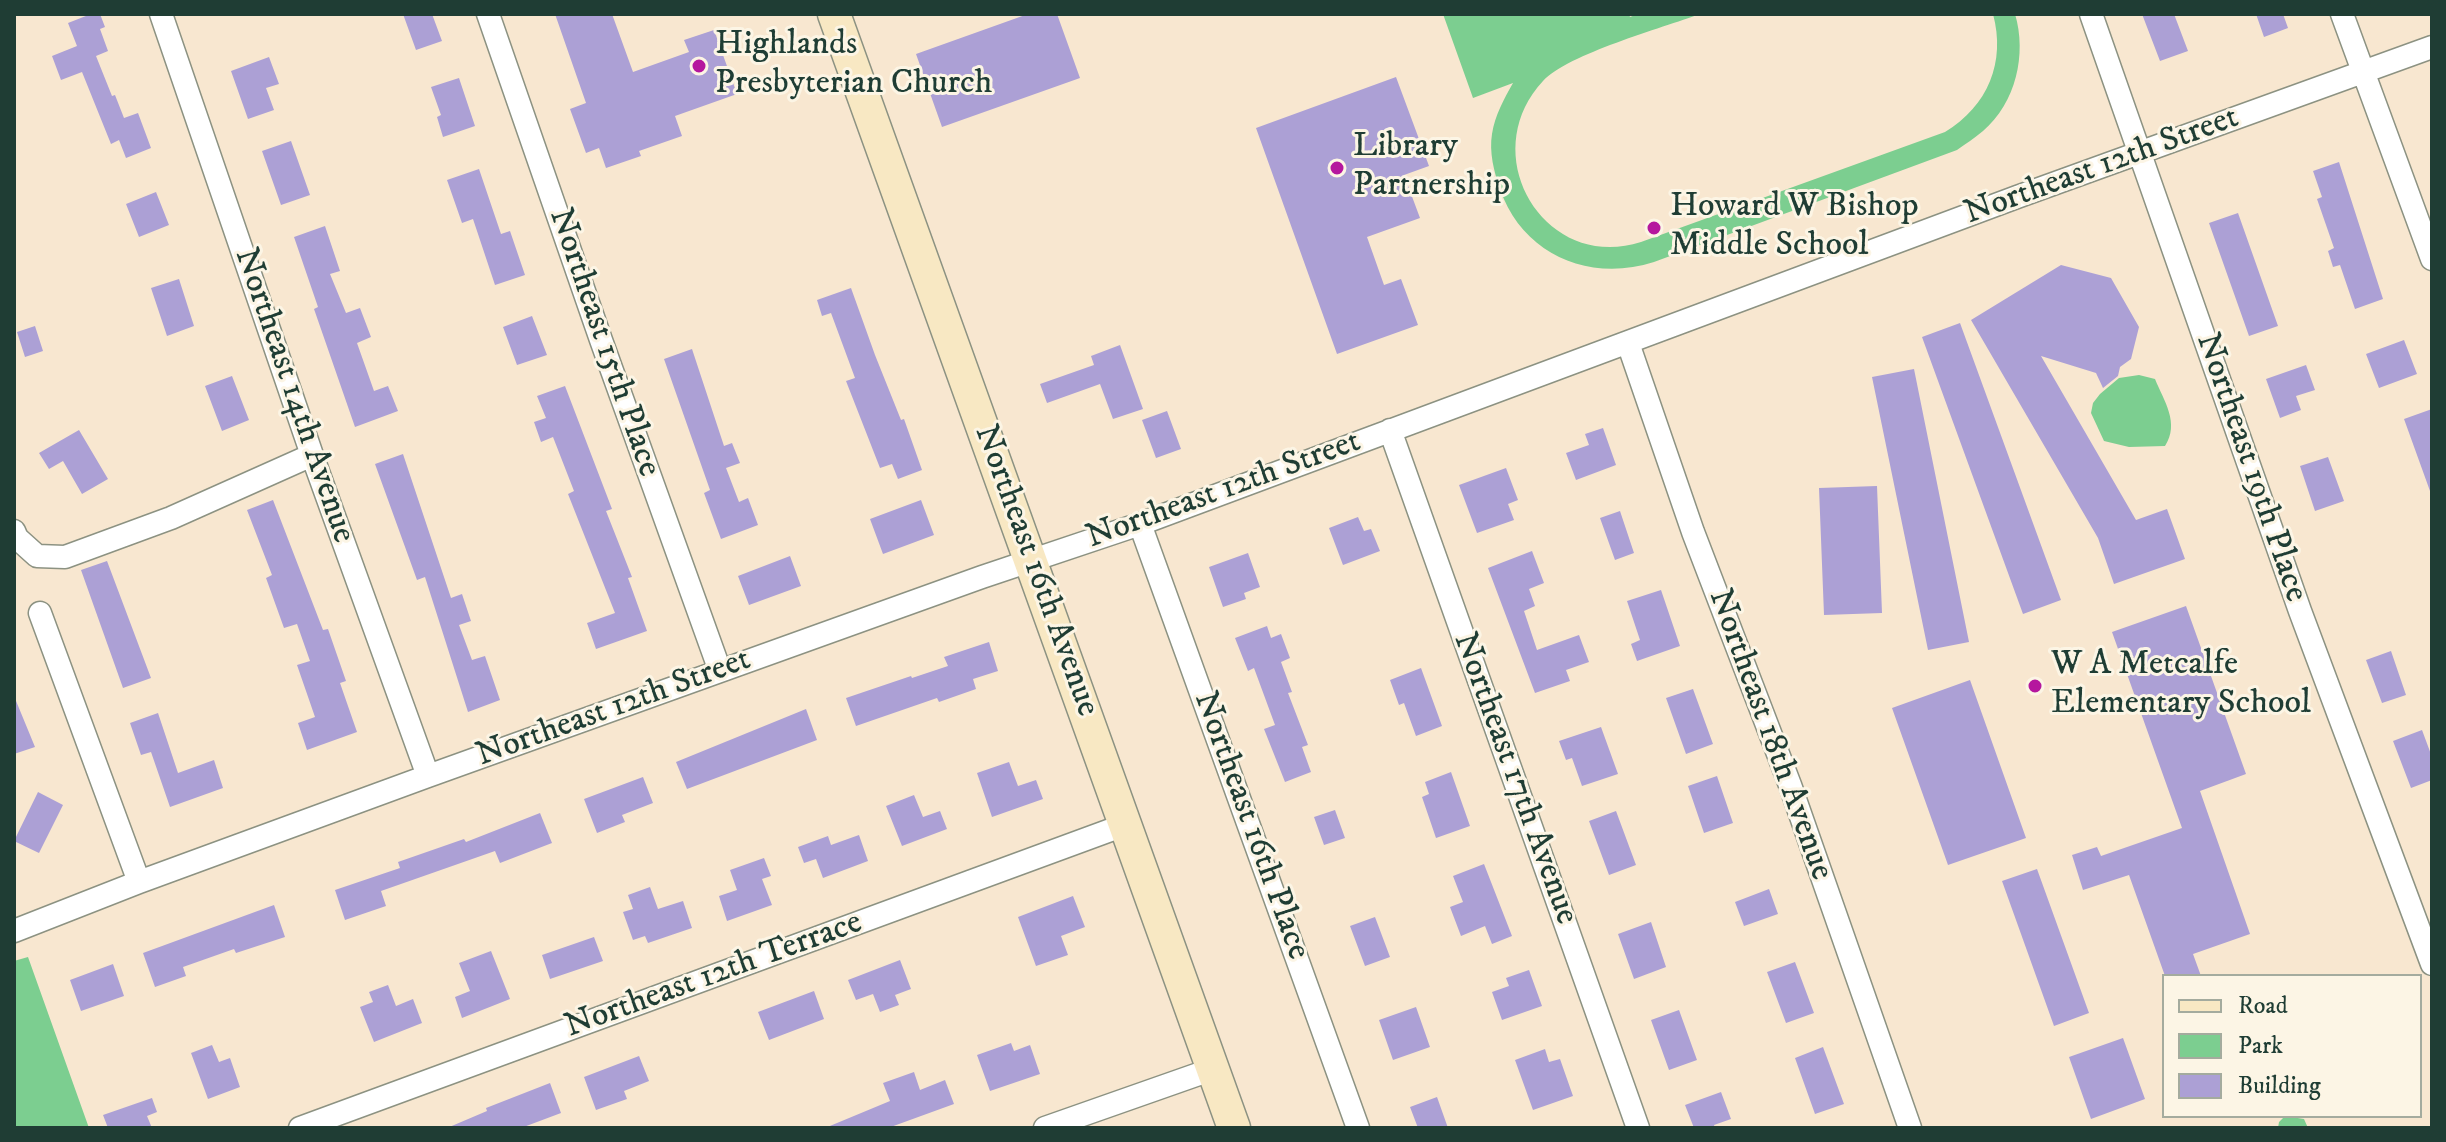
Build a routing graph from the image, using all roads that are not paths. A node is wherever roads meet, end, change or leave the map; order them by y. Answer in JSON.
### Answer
{"nodes":[{"id":1,"x":161,"y":14,"type":"edge"},
{"id":2,"x":488,"y":14,"type":"edge"},
{"id":3,"x":834,"y":14,"type":"edge"},
{"id":4,"x":2091,"y":14,"type":"edge"},
{"id":5,"x":2342,"y":14,"type":"edge"},
{"id":6,"x":2432,"y":47,"type":"edge"},
{"id":7,"x":2363,"y":72,"type":"junction"},
{"id":8,"x":2140,"y":152,"type":"junction"},
{"id":9,"x":2432,"y":259,"type":"edge"},
{"id":10,"x":1628,"y":343,"type":"junction"},
{"id":11,"x":1390,"y":430,"type":"junction"},
{"id":12,"x":312,"y":455,"type":"junction"},
{"id":13,"x":1140,"y":524,"type":"junction"},
{"id":14,"x":14,"y":531,"type":"edge"},
{"id":15,"x":1031,"y":560,"type":"junction"},
{"id":16,"x":40,"y":613,"type":"dead end"},
{"id":17,"x":720,"y":671,"type":"junction"},
{"id":18,"x":428,"y":776,"type":"junction"},
{"id":19,"x":1127,"y":824,"type":"junction"},
{"id":20,"x":139,"y":882,"type":"junction"},
{"id":21,"x":14,"y":931,"type":"edge"},
{"id":22,"x":2432,"y":964,"type":"edge"},
{"id":23,"x":1213,"y":1069,"type":"junction"},
{"id":24,"x":300,"y":1128,"type":"edge"},
{"id":25,"x":1045,"y":1128,"type":"edge"},
{"id":26,"x":1234,"y":1128,"type":"edge"},
{"id":27,"x":1358,"y":1128,"type":"edge"},
{"id":28,"x":1638,"y":1128,"type":"edge"},
{"id":29,"x":1910,"y":1128,"type":"edge"}],
"edges":[{"from":1,"to":12,"type":"street","name":"Northeast 14th Avenue"},
{"from":2,"to":17,"type":"street","name":"Northeast 15th Place"},
{"from":3,"to":15,"type":"street","name":"Northeast 16th Avenue"},
{"from":4,"to":8,"type":"street","name":"Northeast 19th Place"},
{"from":5,"to":7,"type":"street"},
{"from":6,"to":7,"type":"street","name":"Northeast 12th Street"},
{"from":7,"to":8,"type":"street","name":"Northeast 12th Street"},
{"from":7,"to":9,"type":"street"},
{"from":8,"to":10,"type":"street","name":"Northeast 12th Street"},
{"from":8,"to":22,"type":"street","name":"Northeast 19th Place"},
{"from":10,"to":11,"type":"street","name":"Northeast 12th Street"},
{"from":10,"to":29,"type":"street","name":"Northeast 18th Avenue"},
{"from":11,"to":13,"type":"street","name":"Northeast 12th Street"},
{"from":11,"to":28,"type":"street","name":"Northeast 17th Avenue"},
{"from":12,"to":14,"type":"street"},
{"from":12,"to":18,"type":"street","name":"Northeast 14th Avenue"},
{"from":13,"to":15,"type":"street","name":"Northeast 12th Street"},
{"from":13,"to":27,"type":"street","name":"Northeast 16th Place"},
{"from":15,"to":17,"type":"street","name":"Northeast 12th Street"},
{"from":15,"to":19,"type":"street","name":"Northeast 16th Avenue"},
{"from":16,"to":20,"type":"street"},
{"from":17,"to":18,"type":"street","name":"Northeast 12th Street"},
{"from":18,"to":20,"type":"street","name":"Northeast 12th Street"},
{"from":19,"to":23,"type":"street","name":"Northeast 16th Avenue"},
{"from":19,"to":24,"type":"street","name":"Northeast 12th Terrace"},
{"from":20,"to":21,"type":"street","name":"Northeast 12th Street"},
{"from":23,"to":25,"type":"street"},
{"from":23,"to":26,"type":"street","name":"Northeast 16th Avenue"}]}
